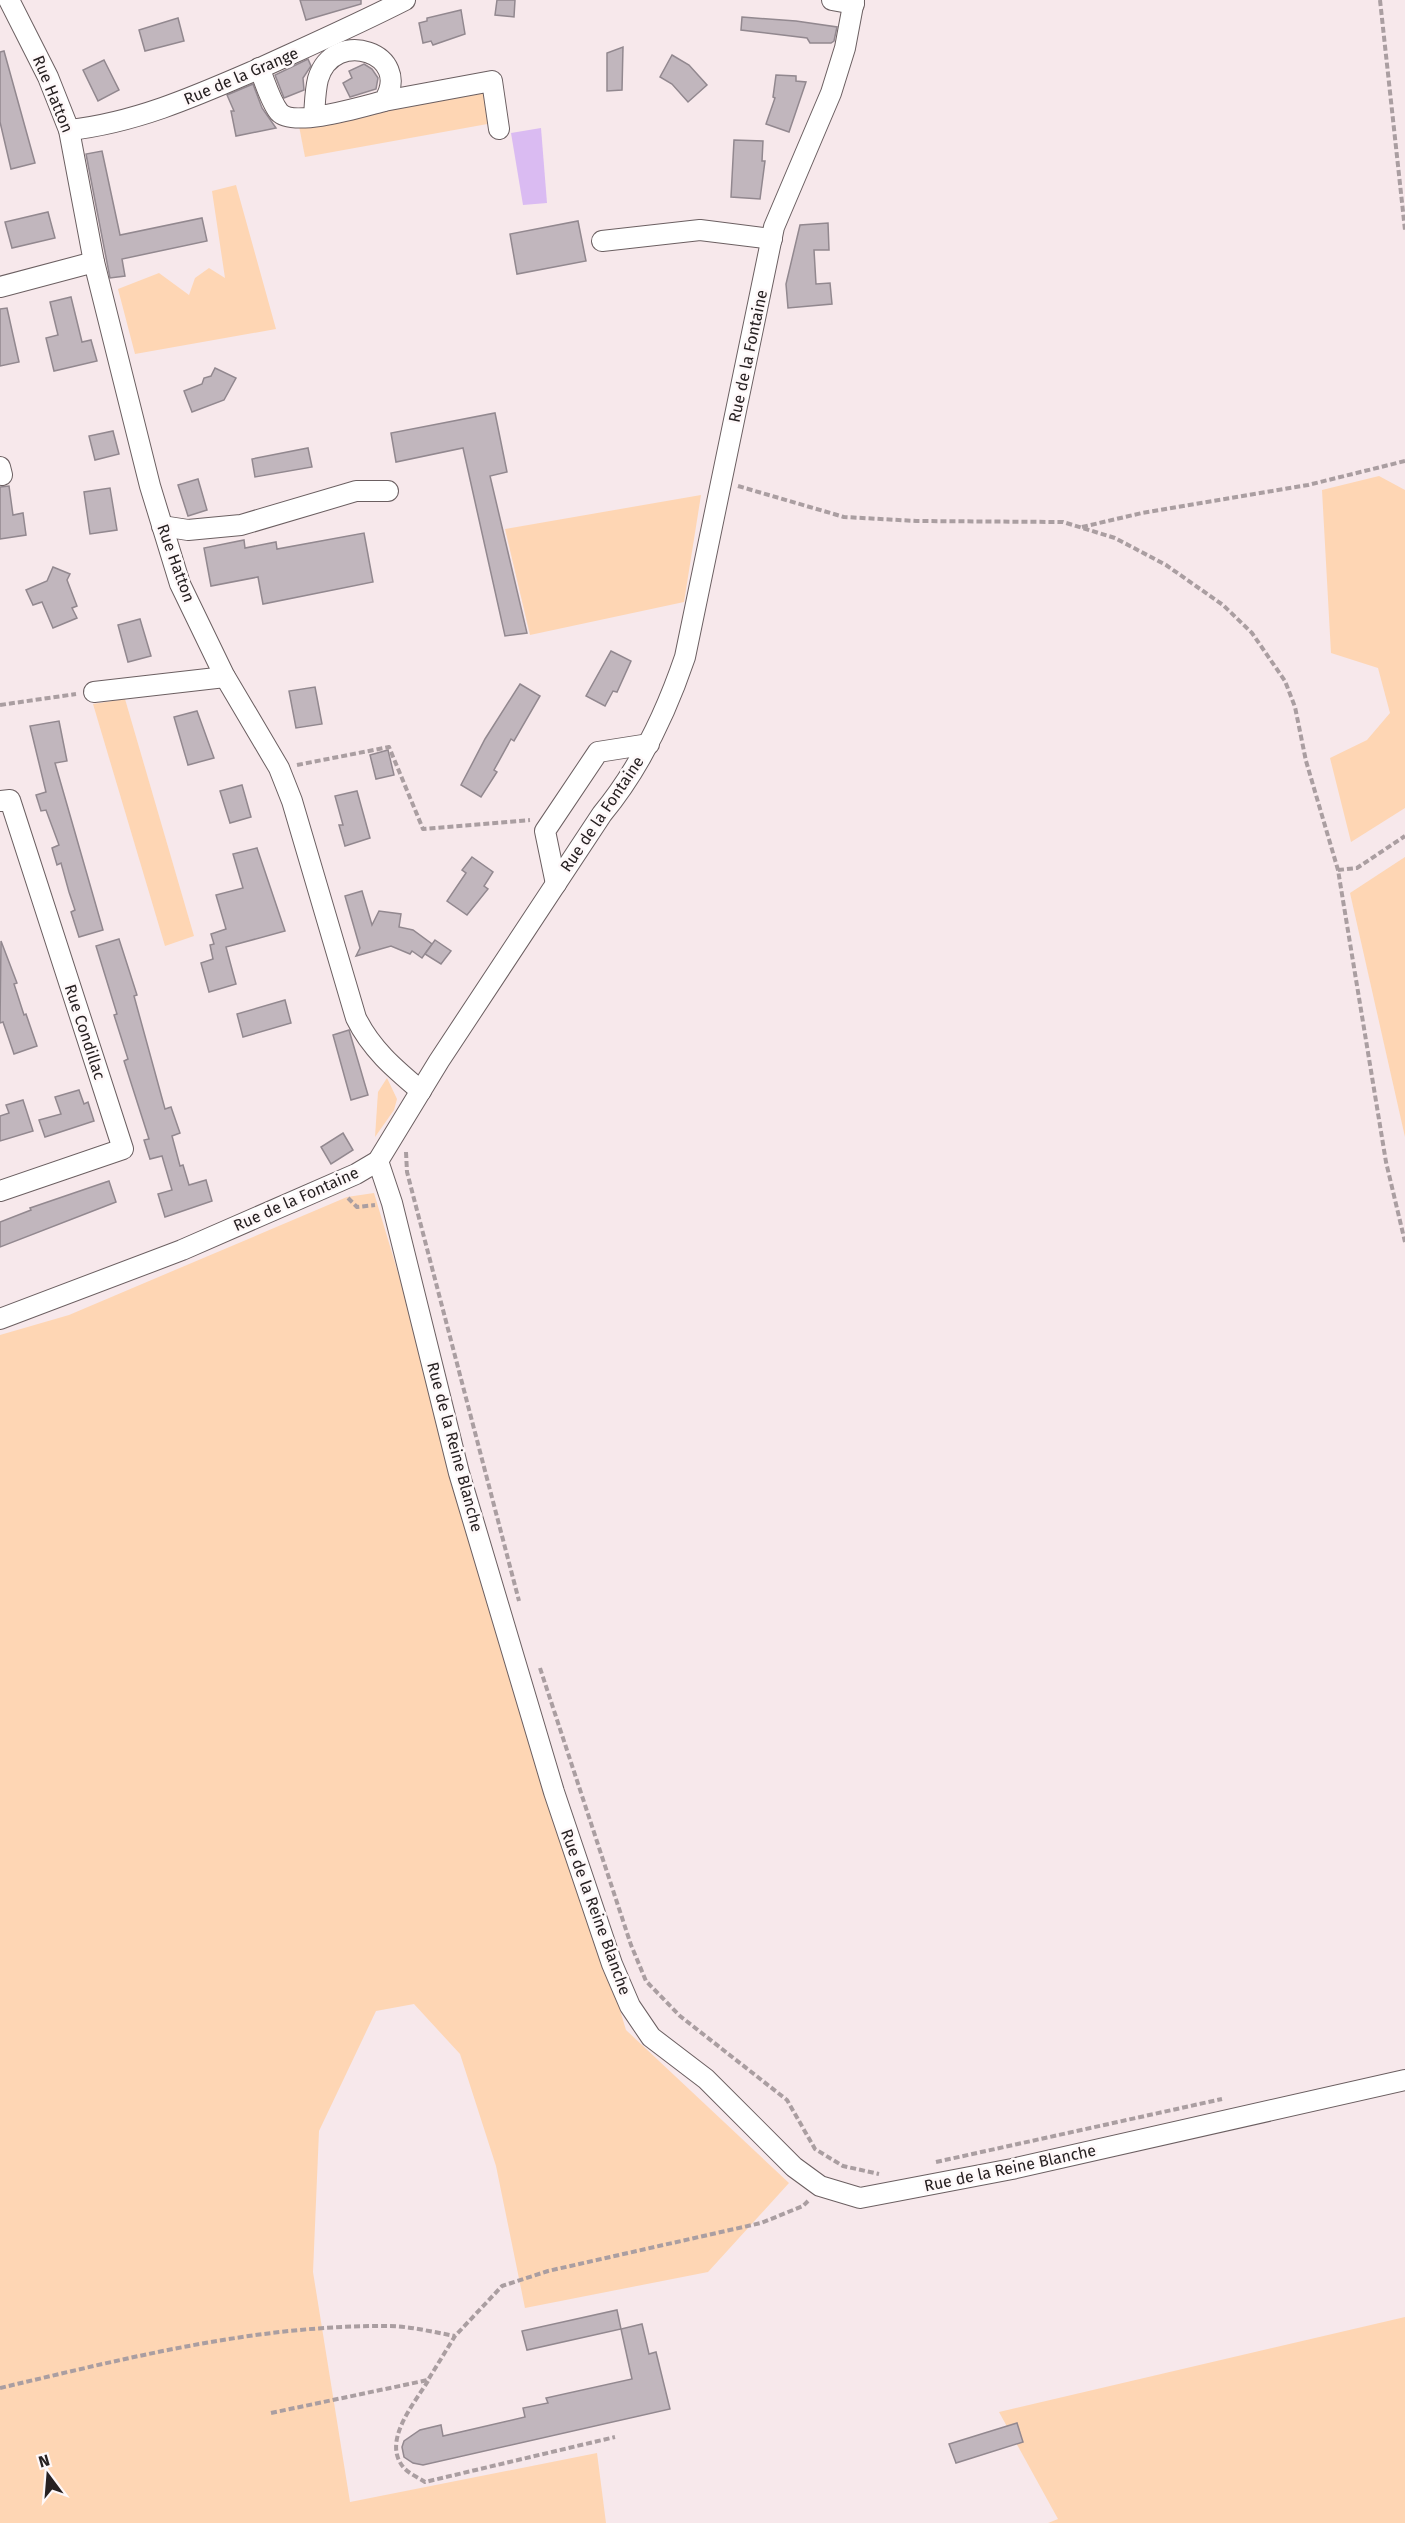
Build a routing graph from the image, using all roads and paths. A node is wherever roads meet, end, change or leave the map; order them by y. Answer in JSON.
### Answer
{"nodes":[{"id":1,"x":9,"y":0,"type":"edge"},
{"id":2,"x":405,"y":0,"type":"edge"},
{"id":3,"x":832,"y":0,"type":"edge"},
{"id":4,"x":1380,"y":0,"type":"edge"},
{"id":5,"x":854,"y":2,"type":"edge"},
{"id":6,"x":259,"y":68,"type":"junction"},
{"id":7,"x":384,"y":101,"type":"junction"},
{"id":8,"x":314,"y":116,"type":"junction"},
{"id":9,"x":499,"y":129,"type":"dead end"},
{"id":10,"x":69,"y":130,"type":"junction"},
{"id":11,"x":1405,"y":230,"type":"edge"},
{"id":12,"x":772,"y":239,"type":"junction"},
{"id":13,"x":602,"y":241,"type":"dead end"},
{"id":14,"x":94,"y":262,"type":"junction"},
{"id":15,"x":0,"y":287,"type":"edge"},
{"id":16,"x":1405,"y":461,"type":"edge"},
{"id":17,"x":722,"y":484,"type":"junction"},
{"id":18,"x":388,"y":491,"type":"dead end"},
{"id":19,"x":162,"y":526,"type":"junction"},
{"id":20,"x":1081,"y":527,"type":"junction"},
{"id":21,"x":225,"y":677,"type":"junction"},
{"id":22,"x":94,"y":692,"type":"joint"},
{"id":23,"x":0,"y":705,"type":"edge"},
{"id":24,"x":649,"y":744,"type":"junction"},
{"id":25,"x":279,"y":768,"type":"junction"},
{"id":26,"x":0,"y":801,"type":"edge"},
{"id":27,"x":552,"y":819,"type":"junction"},
{"id":28,"x":1405,"y":836,"type":"edge"},
{"id":29,"x":1338,"y":870,"type":"junction"},
{"id":30,"x":556,"y":884,"type":"junction"},
{"id":31,"x":421,"y":1091,"type":"junction"},
{"id":32,"x":407,"y":1149,"type":"dead end"},
{"id":33,"x":378,"y":1161,"type":"junction"},
{"id":34,"x":0,"y":1191,"type":"edge"},
{"id":35,"x":1405,"y":1242,"type":"edge"},
{"id":36,"x":0,"y":1318,"type":"edge"},
{"id":37,"x":521,"y":1607,"type":"dead end"},
{"id":38,"x":538,"y":1664,"type":"dead end"},
{"id":39,"x":1405,"y":2080,"type":"edge"},
{"id":40,"x":1230,"y":2098,"type":"dead end"},
{"id":41,"x":927,"y":2164,"type":"dead end"},
{"id":42,"x":880,"y":2174,"type":"dead end"},
{"id":43,"x":820,"y":2186,"type":"junction"},
{"id":44,"x":455,"y":2336,"type":"junction"},
{"id":45,"x":428,"y":2380,"type":"junction"},
{"id":46,"x":0,"y":2388,"type":"edge"},
{"id":47,"x":271,"y":2413,"type":"dead end"},
{"id":48,"x":615,"y":2437,"type":"dead end"}],
"edges":[{"from":1,"to":10,"type":"street","name":"Rue Hatton"},
{"from":2,"to":6,"type":"street","name":"Rue de la Grange"},
{"from":3,"to":5,"type":"street"},
{"from":4,"to":11,"type":"path"},
{"from":5,"to":12,"type":"street","name":"Rue de la Fontaine"},
{"from":6,"to":8,"type":"street"},
{"from":6,"to":10,"type":"street","name":"Rue de la Grange"},
{"from":7,"to":8,"type":"street"},
{"from":7,"to":8,"type":"street"},
{"from":7,"to":9,"type":"street"},
{"from":10,"to":14,"type":"street","name":"Rue Hatton"},
{"from":12,"to":13,"type":"street"},
{"from":12,"to":17,"type":"street","name":"Rue de la Fontaine"},
{"from":14,"to":15,"type":"street"},
{"from":14,"to":19,"type":"street","name":"Rue Hatton"},
{"from":16,"to":20,"type":"path"},
{"from":17,"to":20,"type":"path"},
{"from":17,"to":24,"type":"street","name":"Rue de la Fontaine"},
{"from":18,"to":19,"type":"street"},
{"from":19,"to":21,"type":"street","name":"Rue Hatton"},
{"from":20,"to":29,"type":"path"},
{"from":21,"to":22,"type":"street"},
{"from":21,"to":25,"type":"street","name":"Rue Hatton"},
{"from":22,"to":23,"type":"path"},
{"from":24,"to":27,"type":"street"},
{"from":24,"to":30,"type":"street","name":"Rue de la Fontaine"},
{"from":25,"to":27,"type":"path"},
{"from":25,"to":31,"type":"street","name":"Rue Hatton"},
{"from":26,"to":34,"type":"street","name":"Rue Condillac"},
{"from":27,"to":30,"type":"street"},
{"from":28,"to":29,"type":"path"},
{"from":29,"to":35,"type":"path"},
{"from":30,"to":31,"type":"street","name":"Rue de la Fontaine"},
{"from":31,"to":33,"type":"street","name":"Rue de la Fontaine"},
{"from":32,"to":37,"type":"path"},
{"from":33,"to":36,"type":"street","name":"Rue de la Fontaine"},
{"from":33,"to":43,"type":"street","name":"Rue de la Reine Blanche"},
{"from":38,"to":42,"type":"path"},
{"from":39,"to":43,"type":"street","name":"Rue de la Reine Blanche"},
{"from":40,"to":41,"type":"path"},
{"from":43,"to":44,"type":"path"},
{"from":44,"to":45,"type":"path"},
{"from":44,"to":46,"type":"path"},
{"from":45,"to":47,"type":"path"},
{"from":45,"to":48,"type":"path"}]}
